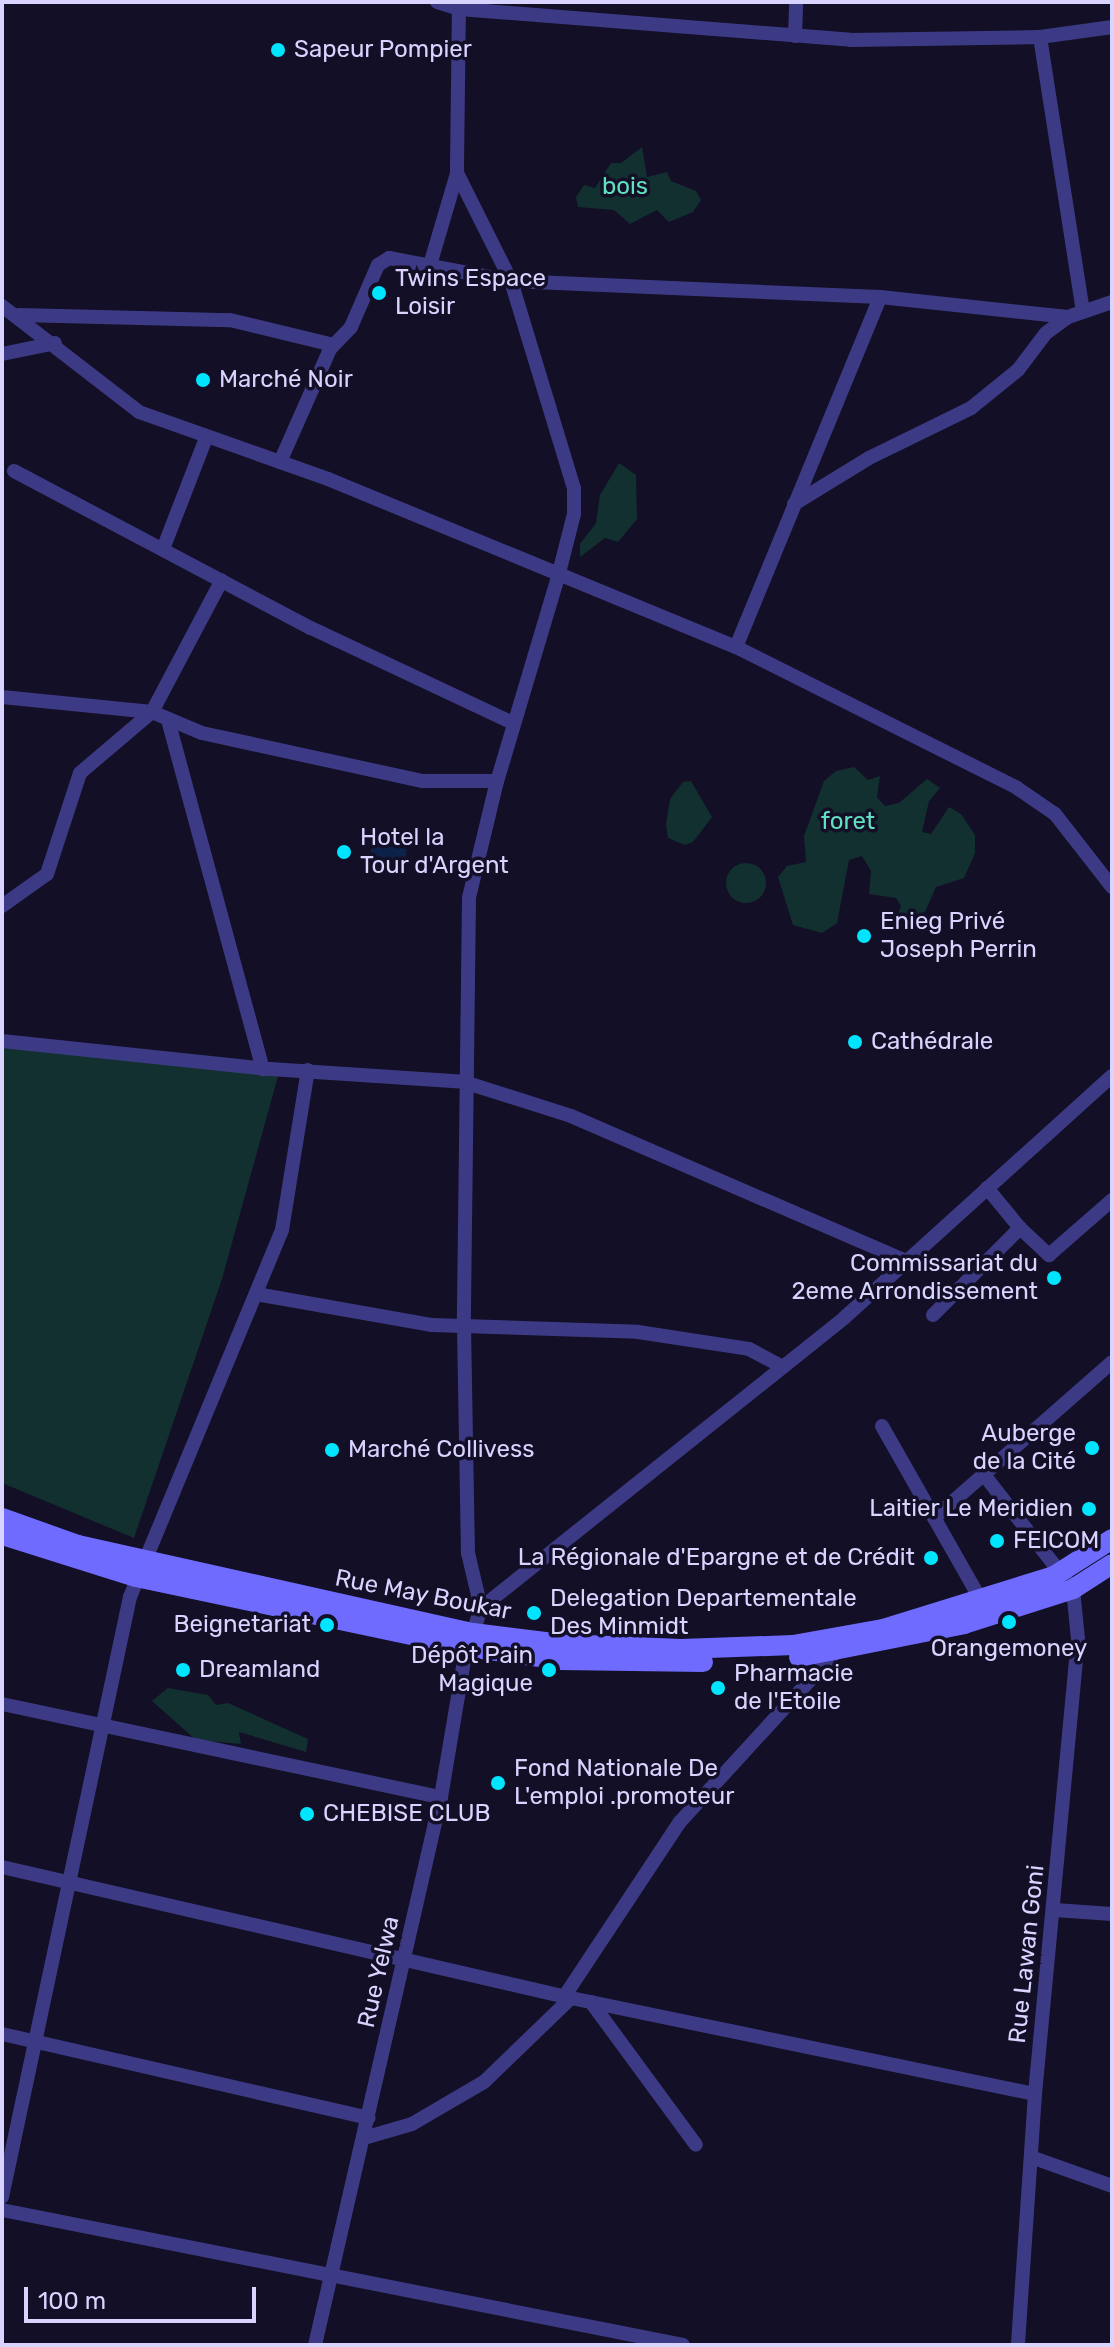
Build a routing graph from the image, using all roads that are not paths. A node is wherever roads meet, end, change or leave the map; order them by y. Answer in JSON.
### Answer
{"nodes":[{"id":1,"x":437,"y":2,"type":"edge"},
{"id":2,"x":794,"y":4,"type":"edge"},
{"id":3,"x":459,"y":6,"type":"edge"},
{"id":4,"x":1112,"y":27,"type":"edge"},
{"id":5,"x":795,"y":36,"type":"junction"},
{"id":6,"x":1040,"y":37,"type":"junction"},
{"id":7,"x":457,"y":173,"type":"junction"},
{"id":8,"x":430,"y":265,"type":"junction"},
{"id":9,"x":511,"y":281,"type":"junction"},
{"id":10,"x":880,"y":297,"type":"junction"},
{"id":11,"x":1112,"y":302,"type":"edge"},
{"id":12,"x":2,"y":306,"type":"edge"},
{"id":13,"x":1083,"y":312,"type":"junction"},
{"id":14,"x":19,"y":315,"type":"junction"},
{"id":15,"x":1068,"y":317,"type":"junction"},
{"id":16,"x":55,"y":343,"type":"junction"},
{"id":17,"x":333,"y":345,"type":"junction"},
{"id":18,"x":2,"y":354,"type":"edge"},
{"id":19,"x":206,"y":438,"type":"junction"},
{"id":20,"x":280,"y":462,"type":"junction"},
{"id":21,"x":14,"y":471,"type":"dead end"},
{"id":22,"x":794,"y":504,"type":"junction"},
{"id":23,"x":163,"y":549,"type":"junction"},
{"id":24,"x":558,"y":577,"type":"junction"},
{"id":25,"x":222,"y":580,"type":"junction"},
{"id":26,"x":736,"y":647,"type":"junction"},
{"id":27,"x":2,"y":697,"type":"edge"},
{"id":28,"x":152,"y":712,"type":"junction"},
{"id":29,"x":168,"y":720,"type":"junction"},
{"id":30,"x":513,"y":723,"type":"junction"},
{"id":31,"x":497,"y":781,"type":"junction"},
{"id":32,"x":1112,"y":887,"type":"edge"},
{"id":33,"x":2,"y":906,"type":"edge"},
{"id":34,"x":2,"y":1041,"type":"edge"},
{"id":35,"x":263,"y":1069,"type":"junction"},
{"id":36,"x":308,"y":1070,"type":"junction"},
{"id":37,"x":1112,"y":1076,"type":"edge"},
{"id":38,"x":464,"y":1082,"type":"junction"},
{"id":39,"x":987,"y":1188,"type":"junction"},
{"id":40,"x":1112,"y":1200,"type":"edge"},
{"id":41,"x":1020,"y":1228,"type":"junction"},
{"id":42,"x":909,"y":1262,"type":"junction"},
{"id":43,"x":256,"y":1294,"type":"junction"},
{"id":44,"x":933,"y":1315,"type":"dead end"},
{"id":45,"x":464,"y":1326,"type":"junction"},
{"id":46,"x":1112,"y":1362,"type":"edge"},
{"id":47,"x":781,"y":1366,"type":"junction"},
{"id":48,"x":882,"y":1426,"type":"dead end"},
{"id":49,"x":985,"y":1476,"type":"junction"},
{"id":50,"x":2,"y":1518,"type":"edge"},
{"id":51,"x":934,"y":1518,"type":"junction"},
{"id":52,"x":2,"y":1535,"type":"edge"},
{"id":53,"x":1112,"y":1539,"type":"edge"},
{"id":54,"x":1112,"y":1564,"type":"edge"},
{"id":55,"x":140,"y":1568,"type":"junction"},
{"id":56,"x":1067,"y":1580,"type":"junction"},
{"id":57,"x":982,"y":1602,"type":"junction"},
{"id":58,"x":481,"y":1608,"type":"junction"},
{"id":59,"x":471,"y":1640,"type":"junction"},
{"id":60,"x":834,"y":1654,"type":"junction"},
{"id":61,"x":2,"y":1704,"type":"edge"},
{"id":62,"x":101,"y":1727,"type":"junction"},
{"id":63,"x":441,"y":1797,"type":"junction"},
{"id":64,"x":2,"y":1867,"type":"edge"},
{"id":65,"x":68,"y":1881,"type":"junction"},
{"id":66,"x":1055,"y":1910,"type":"junction"},
{"id":67,"x":1112,"y":1914,"type":"edge"},
{"id":68,"x":404,"y":1959,"type":"junction"},
{"id":69,"x":567,"y":1998,"type":"junction"},
{"id":70,"x":591,"y":2002,"type":"junction"},
{"id":71,"x":2,"y":2034,"type":"edge"},
{"id":72,"x":36,"y":2041,"type":"junction"},
{"id":73,"x":1035,"y":2094,"type":"junction"},
{"id":74,"x":368,"y":2118,"type":"junction"},
{"id":75,"x":364,"y":2138,"type":"junction"},
{"id":76,"x":696,"y":2145,"type":"dead end"},
{"id":77,"x":1031,"y":2157,"type":"junction"},
{"id":78,"x":1112,"y":2186,"type":"edge"},
{"id":79,"x":2,"y":2197,"type":"edge"},
{"id":80,"x":2,"y":2210,"type":"edge"},
{"id":81,"x":333,"y":2275,"type":"junction"},
{"id":82,"x":315,"y":2345,"type":"edge"},
{"id":83,"x":683,"y":2345,"type":"edge"},
{"id":84,"x":1018,"y":2345,"type":"edge"}],
"edges":[{"from":1,"to":3,"type":"street"},
{"from":2,"to":5,"type":"street"},
{"from":3,"to":5,"type":"street"},
{"from":3,"to":7,"type":"street"},
{"from":4,"to":6,"type":"street"},
{"from":5,"to":6,"type":"street"},
{"from":6,"to":13,"type":"street"},
{"from":7,"to":8,"type":"street"},
{"from":7,"to":9,"type":"street"},
{"from":8,"to":9,"type":"street"},
{"from":8,"to":17,"type":"street"},
{"from":9,"to":10,"type":"street"},
{"from":9,"to":24,"type":"street"},
{"from":10,"to":15,"type":"street"},
{"from":10,"to":22,"type":"street"},
{"from":11,"to":13,"type":"street"},
{"from":12,"to":14,"type":"street"},
{"from":13,"to":15,"type":"street"},
{"from":14,"to":16,"type":"street"},
{"from":14,"to":17,"type":"street"},
{"from":15,"to":22,"type":"street"},
{"from":16,"to":18,"type":"street"},
{"from":16,"to":19,"type":"street"},
{"from":17,"to":20,"type":"street"},
{"from":19,"to":20,"type":"street"},
{"from":19,"to":23,"type":"street"},
{"from":20,"to":24,"type":"street"},
{"from":21,"to":23,"type":"street"},
{"from":22,"to":26,"type":"street"},
{"from":23,"to":25,"type":"street"},
{"from":24,"to":26,"type":"street"},
{"from":24,"to":30,"type":"street"},
{"from":25,"to":28,"type":"street"},
{"from":25,"to":30,"type":"street"},
{"from":26,"to":32,"type":"street"},
{"from":27,"to":28,"type":"street"},
{"from":28,"to":29,"type":"street"},
{"from":28,"to":33,"type":"street"},
{"from":29,"to":31,"type":"street"},
{"from":29,"to":35,"type":"street"},
{"from":30,"to":31,"type":"street"},
{"from":31,"to":38,"type":"street"},
{"from":34,"to":35,"type":"street"},
{"from":35,"to":36,"type":"street"},
{"from":36,"to":38,"type":"street"},
{"from":36,"to":43,"type":"street"},
{"from":37,"to":39,"type":"street"},
{"from":38,"to":42,"type":"street"},
{"from":38,"to":45,"type":"street"},
{"from":39,"to":41,"type":"street"},
{"from":39,"to":42,"type":"street"},
{"from":40,"to":41,"type":"street"},
{"from":41,"to":44,"type":"street"},
{"from":42,"to":47,"type":"street"},
{"from":43,"to":45,"type":"street"},
{"from":43,"to":55,"type":"street"},
{"from":45,"to":47,"type":"street"},
{"from":45,"to":58,"type":"street"},
{"from":46,"to":49,"type":"street"},
{"from":47,"to":58,"type":"street"},
{"from":48,"to":51,"type":"street"},
{"from":49,"to":51,"type":"street"},
{"from":49,"to":56,"type":"street"},
{"from":50,"to":55,"type":"main road","name":"Rue May Boukar"},
{"from":51,"to":57,"type":"street"},
{"from":52,"to":55,"type":"main road","name":"Rue May Boukar"},
{"from":53,"to":56,"type":"main road","name":"Rue May Boukar"},
{"from":54,"to":56,"type":"main road","name":"Rue May Boukar"},
{"from":55,"to":59,"type":"main road","name":"Rue May Boukar"},
{"from":55,"to":62,"type":"street"},
{"from":56,"to":57,"type":"main road","name":"Rue May Boukar"},
{"from":56,"to":60,"type":"main road","name":"Rue May Boukar"},
{"from":56,"to":66,"type":"street","name":"Rue Lawan Goni"},
{"from":57,"to":59,"type":"main road","name":"Rue May Boukar"},
{"from":58,"to":59,"type":"street","name":"Rue Yelwa"},
{"from":59,"to":60,"type":"main road","name":"Rue May Boukar"},
{"from":59,"to":63,"type":"street","name":"Rue Yelwa"},
{"from":60,"to":69,"type":"street"},
{"from":61,"to":62,"type":"street"},
{"from":62,"to":63,"type":"street"},
{"from":62,"to":65,"type":"street"},
{"from":63,"to":68,"type":"street","name":"Rue Yelwa"},
{"from":64,"to":65,"type":"street"},
{"from":65,"to":68,"type":"street"},
{"from":65,"to":72,"type":"street"},
{"from":66,"to":67,"type":"street"},
{"from":66,"to":73,"type":"street","name":"Rue Lawan Goni"},
{"from":68,"to":69,"type":"street"},
{"from":68,"to":74,"type":"street","name":"Rue Yelwa"},
{"from":69,"to":70,"type":"street"},
{"from":69,"to":75,"type":"street"},
{"from":70,"to":73,"type":"street"},
{"from":70,"to":76,"type":"street"},
{"from":71,"to":72,"type":"street"},
{"from":72,"to":74,"type":"street"},
{"from":72,"to":79,"type":"street"},
{"from":73,"to":77,"type":"street","name":"Rue Lawan Goni"},
{"from":74,"to":75,"type":"street","name":"Rue Yelwa"},
{"from":75,"to":81,"type":"street","name":"Rue Yelwa"},
{"from":77,"to":78,"type":"street"},
{"from":77,"to":84,"type":"street","name":"Rue Lawan Goni"},
{"from":80,"to":81,"type":"street"},
{"from":81,"to":82,"type":"street","name":"Rue Yelwa"},
{"from":81,"to":83,"type":"street"}]}
